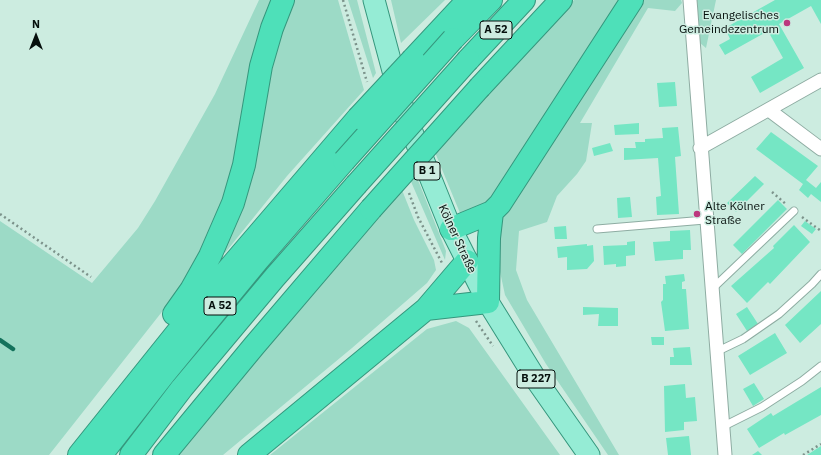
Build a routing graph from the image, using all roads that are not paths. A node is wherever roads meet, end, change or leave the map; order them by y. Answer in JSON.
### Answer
{"nodes":[{"id":1,"x":283,"y":0,"type":"edge"},
{"id":2,"x":374,"y":0,"type":"edge"},
{"id":3,"x":468,"y":0,"type":"edge"},
{"id":4,"x":491,"y":0,"type":"edge"},
{"id":5,"x":524,"y":0,"type":"edge"},
{"id":6,"x":561,"y":0,"type":"edge"},
{"id":7,"x":632,"y":0,"type":"edge"},
{"id":8,"x":690,"y":0,"type":"edge"},
{"id":9,"x":821,"y":80,"type":"edge"},
{"id":10,"x":769,"y":110,"type":"junction"},
{"id":11,"x":700,"y":148,"type":"junction"},
{"id":12,"x":821,"y":149,"type":"edge"},
{"id":13,"x":794,"y":211,"type":"dead end"},
{"id":14,"x":492,"y":212,"type":"junction"},
{"id":15,"x":705,"y":220,"type":"junction"},
{"id":16,"x":451,"y":229,"type":"junction"},
{"id":17,"x":597,"y":229,"type":"dead end"},
{"id":18,"x":467,"y":261,"type":"junction"},
{"id":19,"x":821,"y":274,"type":"edge"},
{"id":20,"x":711,"y":290,"type":"junction"},
{"id":21,"x":488,"y":302,"type":"junction"},
{"id":22,"x":426,"y":309,"type":"junction"},
{"id":23,"x":716,"y":352,"type":"junction"},
{"id":24,"x":821,"y":366,"type":"edge"},
{"id":25,"x":128,"y":391,"type":"junction"},
{"id":26,"x":722,"y":427,"type":"junction"},
{"id":27,"x":79,"y":455,"type":"edge"},
{"id":28,"x":101,"y":455,"type":"edge"},
{"id":29,"x":131,"y":455,"type":"edge"},
{"id":30,"x":164,"y":455,"type":"edge"},
{"id":31,"x":249,"y":455,"type":"edge"},
{"id":32,"x":589,"y":455,"type":"edge"},
{"id":33,"x":725,"y":455,"type":"edge"}],
"edges":[{"from":1,"to":25,"type":"highway"},
{"from":2,"to":16,"type":"main road","name":"Kölner Straße","number":"B 1"},
{"from":3,"to":25,"type":"highway","bridge":true},
{"from":4,"to":28,"type":"highway","number":"A 52","bridge":true},
{"from":5,"to":29,"type":"highway","number":"A 52","bridge":true},
{"from":6,"to":30,"type":"highway","bridge":true},
{"from":7,"to":14,"type":"highway"},
{"from":8,"to":11,"type":"street"},
{"from":9,"to":10,"type":"street"},
{"from":10,"to":11,"type":"street"},
{"from":10,"to":12,"type":"street"},
{"from":11,"to":15,"type":"street"},
{"from":13,"to":20,"type":"lane"},
{"from":14,"to":16,"type":"highway"},
{"from":14,"to":21,"type":"highway"},
{"from":15,"to":17,"type":"lane"},
{"from":15,"to":20,"type":"street"},
{"from":16,"to":18,"type":"main road","name":"Kölner Straße","number":"B 1"},
{"from":18,"to":21,"type":"main road","name":"Kölner Straße","number":"B 227"},
{"from":18,"to":22,"type":"highway"},
{"from":19,"to":23,"type":"lane"},
{"from":20,"to":23,"type":"street"},
{"from":21,"to":22,"type":"highway"},
{"from":21,"to":32,"type":"main road","name":"Kölner Straße","number":"B 227"},
{"from":22,"to":31,"type":"highway"},
{"from":23,"to":26,"type":"street"},
{"from":24,"to":26,"type":"lane"},
{"from":25,"to":27,"type":"highway"},
{"from":26,"to":33,"type":"street"}]}
